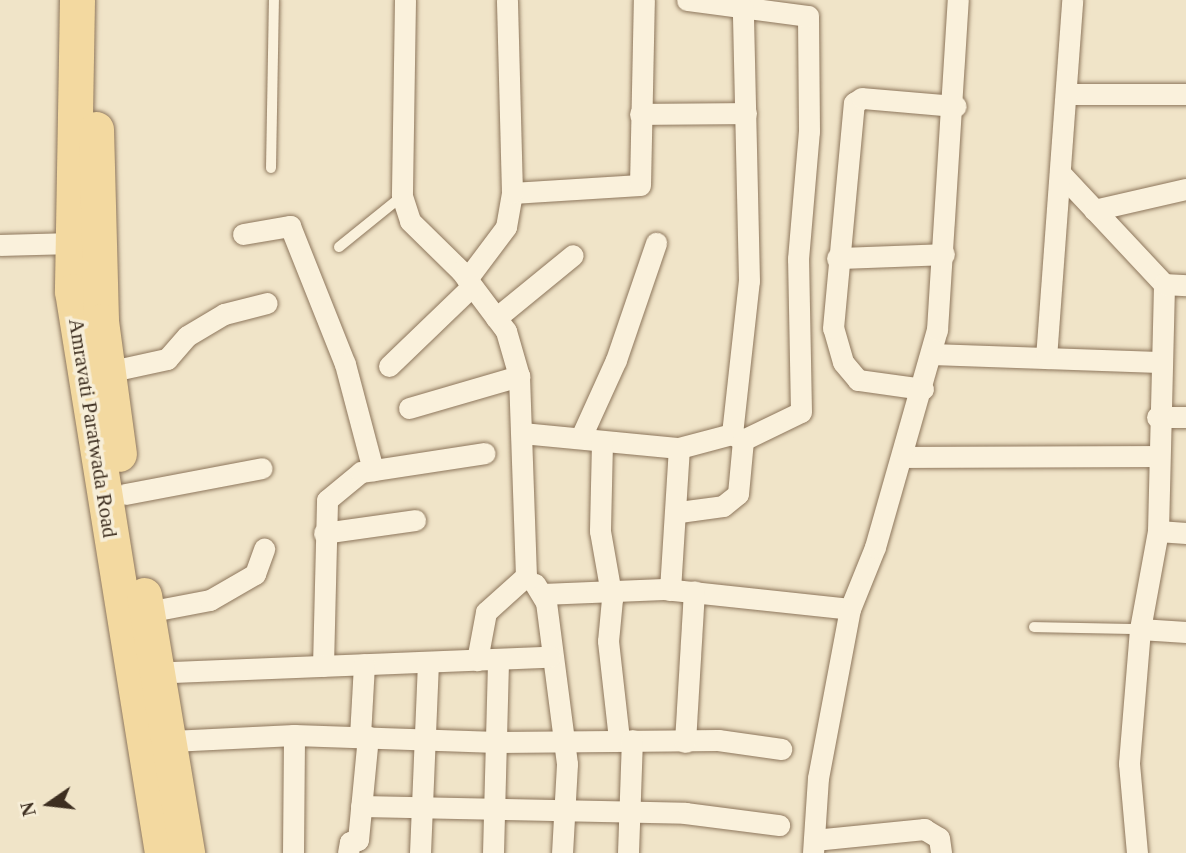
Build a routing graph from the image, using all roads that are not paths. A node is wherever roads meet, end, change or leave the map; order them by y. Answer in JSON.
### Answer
{"nodes":[{"id":1,"x":77,"y":0,"type":"edge"},
{"id":2,"x":95,"y":0,"type":"edge"},
{"id":3,"x":274,"y":0,"type":"edge"},
{"id":4,"x":405,"y":0,"type":"edge"},
{"id":5,"x":507,"y":0,"type":"edge"},
{"id":6,"x":644,"y":0,"type":"edge"},
{"id":7,"x":687,"y":0,"type":"edge"},
{"id":8,"x":958,"y":0,"type":"edge"},
{"id":9,"x":1072,"y":0,"type":"edge"},
{"id":10,"x":743,"y":8,"type":"junction"},
{"id":11,"x":1068,"y":94,"type":"junction"},
{"id":12,"x":1186,"y":94,"type":"edge"},
{"id":13,"x":956,"y":106,"type":"junction"},
{"id":14,"x":746,"y":113,"type":"junction"},
{"id":15,"x":640,"y":114,"type":"junction"},
{"id":16,"x":271,"y":167,"type":"dead end"},
{"id":17,"x":1061,"y":174,"type":"junction"},
{"id":18,"x":1186,"y":189,"type":"edge"},
{"id":19,"x":512,"y":193,"type":"junction"},
{"id":20,"x":402,"y":196,"type":"junction"},
{"id":21,"x":1094,"y":210,"type":"junction"},
{"id":22,"x":243,"y":234,"type":"dead end"},
{"id":23,"x":72,"y":243,"type":"junction"},
{"id":24,"x":656,"y":243,"type":"dead end"},
{"id":25,"x":0,"y":245,"type":"edge"},
{"id":26,"x":339,"y":247,"type":"dead end"},
{"id":27,"x":944,"y":254,"type":"junction"},
{"id":28,"x":573,"y":255,"type":"dead end"},
{"id":29,"x":837,"y":258,"type":"junction"},
{"id":30,"x":470,"y":283,"type":"junction"},
{"id":31,"x":1164,"y":284,"type":"junction"},
{"id":32,"x":1186,"y":285,"type":"edge"},
{"id":33,"x":267,"y":303,"type":"dead end"},
{"id":34,"x":496,"y":318,"type":"junction"},
{"id":35,"x":931,"y":354,"type":"junction"},
{"id":36,"x":1046,"y":358,"type":"junction"},
{"id":37,"x":1159,"y":362,"type":"junction"},
{"id":38,"x":389,"y":366,"type":"dead end"},
{"id":39,"x":95,"y":375,"type":"junction"},
{"id":40,"x":519,"y":376,"type":"junction"},
{"id":41,"x":923,"y":389,"type":"junction"},
{"id":42,"x":409,"y":408,"type":"dead end"},
{"id":43,"x":1157,"y":417,"type":"junction"},
{"id":44,"x":1186,"y":417,"type":"edge"},
{"id":45,"x":522,"y":433,"type":"junction"},
{"id":46,"x":581,"y":437,"type":"junction"},
{"id":47,"x":737,"y":437,"type":"junction"},
{"id":48,"x":602,"y":442,"type":"junction"},
{"id":49,"x":679,"y":448,"type":"junction"},
{"id":50,"x":485,"y":453,"type":"dead end"},
{"id":51,"x":1157,"y":456,"type":"junction"},
{"id":52,"x":903,"y":457,"type":"junction"},
{"id":53,"x":262,"y":468,"type":"dead end"},
{"id":54,"x":373,"y":470,"type":"junction"},
{"id":55,"x":125,"y":495,"type":"junction"},
{"id":56,"x":678,"y":512,"type":"junction"},
{"id":57,"x":415,"y":520,"type":"dead end"},
{"id":58,"x":1158,"y":531,"type":"junction"},
{"id":59,"x":324,"y":533,"type":"junction"},
{"id":60,"x":1186,"y":533,"type":"edge"},
{"id":61,"x":264,"y":549,"type":"dead end"},
{"id":62,"x":526,"y":576,"type":"junction"},
{"id":63,"x":670,"y":590,"type":"junction"},
{"id":64,"x":610,"y":591,"type":"junction"},
{"id":65,"x":694,"y":591,"type":"junction"},
{"id":66,"x":542,"y":594,"type":"junction"},
{"id":67,"x":850,"y":609,"type":"junction"},
{"id":68,"x":147,"y":612,"type":"junction"},
{"id":69,"x":1034,"y":627,"type":"dead end"},
{"id":70,"x":1140,"y":629,"type":"junction"},
{"id":71,"x":1186,"y":632,"type":"edge"},
{"id":72,"x":550,"y":657,"type":"junction"},
{"id":73,"x":487,"y":660,"type":"junction"},
{"id":74,"x":428,"y":662,"type":"junction"},
{"id":75,"x":364,"y":664,"type":"junction"},
{"id":76,"x":323,"y":666,"type":"junction"},
{"id":77,"x":147,"y":673,"type":"junction"},
{"id":78,"x":294,"y":735,"type":"junction"},
{"id":79,"x":364,"y":736,"type":"junction"},
{"id":80,"x":424,"y":739,"type":"junction"},
{"id":81,"x":563,"y":739,"type":"junction"},
{"id":82,"x":626,"y":740,"type":"junction"},
{"id":83,"x":171,"y":741,"type":"junction"},
{"id":84,"x":497,"y":742,"type":"junction"},
{"id":85,"x":685,"y":742,"type":"junction"},
{"id":86,"x":781,"y":749,"type":"dead end"},
{"id":87,"x":361,"y":806,"type":"junction"},
{"id":88,"x":422,"y":806,"type":"junction"},
{"id":89,"x":491,"y":807,"type":"junction"},
{"id":90,"x":568,"y":809,"type":"junction"},
{"id":91,"x":632,"y":811,"type":"junction"},
{"id":92,"x":779,"y":825,"type":"dead end"},
{"id":93,"x":852,"y":845,"type":"edge"},
{"id":94,"x":813,"y":847,"type":"edge"},
{"id":95,"x":162,"y":853,"type":"edge"},
{"id":96,"x":187,"y":853,"type":"edge"},
{"id":97,"x":293,"y":853,"type":"edge"},
{"id":98,"x":348,"y":853,"type":"edge"},
{"id":99,"x":420,"y":853,"type":"edge"},
{"id":100,"x":494,"y":853,"type":"edge"},
{"id":101,"x":562,"y":853,"type":"edge"},
{"id":102,"x":628,"y":853,"type":"edge"},
{"id":103,"x":941,"y":853,"type":"edge"},
{"id":104,"x":1137,"y":853,"type":"edge"}],
"edges":[{"from":1,"to":23,"type":"main road","name":"Amravati Paratwada Road"},
{"from":2,"to":39,"type":"main road","name":"Amravati Paratwada Road"},
{"from":3,"to":16,"type":"lane"},
{"from":4,"to":20,"type":"street"},
{"from":5,"to":19,"type":"street"},
{"from":6,"to":15,"type":"street"},
{"from":7,"to":10,"type":"street"},
{"from":8,"to":13,"type":"street"},
{"from":9,"to":11,"type":"street"},
{"from":10,"to":14,"type":"street"},
{"from":10,"to":47,"type":"street"},
{"from":11,"to":12,"type":"street"},
{"from":11,"to":17,"type":"street"},
{"from":13,"to":27,"type":"street"},
{"from":13,"to":29,"type":"street"},
{"from":14,"to":15,"type":"street"},
{"from":14,"to":47,"type":"street"},
{"from":15,"to":19,"type":"street"},
{"from":17,"to":21,"type":"street"},
{"from":17,"to":36,"type":"street"},
{"from":18,"to":21,"type":"street"},
{"from":19,"to":30,"type":"street"},
{"from":20,"to":26,"type":"lane"},
{"from":20,"to":30,"type":"street"},
{"from":21,"to":31,"type":"street"},
{"from":22,"to":54,"type":"street"},
{"from":23,"to":25,"type":"street"},
{"from":23,"to":39,"type":"main road","name":"Amravati Paratwada Road"},
{"from":24,"to":46,"type":"street"},
{"from":27,"to":29,"type":"street"},
{"from":27,"to":35,"type":"street"},
{"from":28,"to":34,"type":"street"},
{"from":29,"to":41,"type":"street"},
{"from":30,"to":34,"type":"street"},
{"from":30,"to":38,"type":"street"},
{"from":31,"to":32,"type":"street"},
{"from":31,"to":37,"type":"street"},
{"from":33,"to":39,"type":"street"},
{"from":34,"to":40,"type":"street"},
{"from":35,"to":36,"type":"street"},
{"from":35,"to":41,"type":"street"},
{"from":36,"to":37,"type":"street"},
{"from":37,"to":43,"type":"street"},
{"from":39,"to":55,"type":"main road","name":"Amravati Paratwada Road"},
{"from":39,"to":77,"type":"main road","name":"Amravati Paratwada Road"},
{"from":40,"to":42,"type":"street"},
{"from":40,"to":45,"type":"street"},
{"from":41,"to":52,"type":"street"},
{"from":43,"to":44,"type":"street"},
{"from":43,"to":51,"type":"street"},
{"from":45,"to":46,"type":"street"},
{"from":45,"to":62,"type":"street"},
{"from":46,"to":48,"type":"street"},
{"from":47,"to":49,"type":"street"},
{"from":47,"to":56,"type":"street"},
{"from":48,"to":49,"type":"street"},
{"from":48,"to":64,"type":"street"},
{"from":49,"to":56,"type":"street"},
{"from":50,"to":54,"type":"street"},
{"from":51,"to":52,"type":"street"},
{"from":51,"to":58,"type":"street"},
{"from":52,"to":67,"type":"street"},
{"from":53,"to":55,"type":"street"},
{"from":54,"to":59,"type":"street"},
{"from":55,"to":68,"type":"main road","name":"Amravati Paratwada Road"},
{"from":56,"to":63,"type":"street"},
{"from":57,"to":59,"type":"street"},
{"from":58,"to":60,"type":"street"},
{"from":58,"to":70,"type":"street"},
{"from":59,"to":76,"type":"street"},
{"from":61,"to":68,"type":"street"},
{"from":62,"to":66,"type":"street"},
{"from":62,"to":73,"type":"street"},
{"from":63,"to":64,"type":"street"},
{"from":63,"to":65,"type":"street"},
{"from":64,"to":66,"type":"street"},
{"from":64,"to":82,"type":"street"},
{"from":65,"to":67,"type":"street"},
{"from":65,"to":85,"type":"street"},
{"from":66,"to":72,"type":"street"},
{"from":67,"to":94,"type":"street"},
{"from":68,"to":77,"type":"main road","name":"Amravati Paratwada Road"},
{"from":69,"to":70,"type":"lane"},
{"from":70,"to":71,"type":"street"},
{"from":70,"to":104,"type":"street"},
{"from":72,"to":73,"type":"street"},
{"from":72,"to":81,"type":"street"},
{"from":73,"to":74,"type":"street"},
{"from":73,"to":84,"type":"street"},
{"from":74,"to":75,"type":"street"},
{"from":74,"to":80,"type":"street"},
{"from":75,"to":76,"type":"street"},
{"from":75,"to":79,"type":"street"},
{"from":76,"to":77,"type":"street"},
{"from":77,"to":83,"type":"main road","name":"Amravati Paratwada Road"},
{"from":77,"to":95,"type":"main road","name":"Amravati Paratwada Road"},
{"from":78,"to":79,"type":"street"},
{"from":78,"to":83,"type":"street"},
{"from":78,"to":97,"type":"street"},
{"from":79,"to":80,"type":"street"},
{"from":79,"to":87,"type":"street"},
{"from":80,"to":84,"type":"street"},
{"from":80,"to":88,"type":"street"},
{"from":81,"to":82,"type":"street"},
{"from":81,"to":84,"type":"street"},
{"from":81,"to":90,"type":"street"},
{"from":82,"to":85,"type":"street"},
{"from":82,"to":91,"type":"street"},
{"from":83,"to":96,"type":"main road","name":"Amravati Paratwada Road"},
{"from":84,"to":89,"type":"street"},
{"from":85,"to":86,"type":"street"},
{"from":87,"to":88,"type":"street"},
{"from":87,"to":98,"type":"street"},
{"from":88,"to":89,"type":"street"},
{"from":88,"to":99,"type":"street"},
{"from":89,"to":90,"type":"street"},
{"from":89,"to":100,"type":"street"},
{"from":90,"to":91,"type":"street"},
{"from":90,"to":101,"type":"street"},
{"from":91,"to":92,"type":"street"},
{"from":91,"to":102,"type":"street"},
{"from":93,"to":94,"type":"street"},
{"from":93,"to":103,"type":"street"}]}
